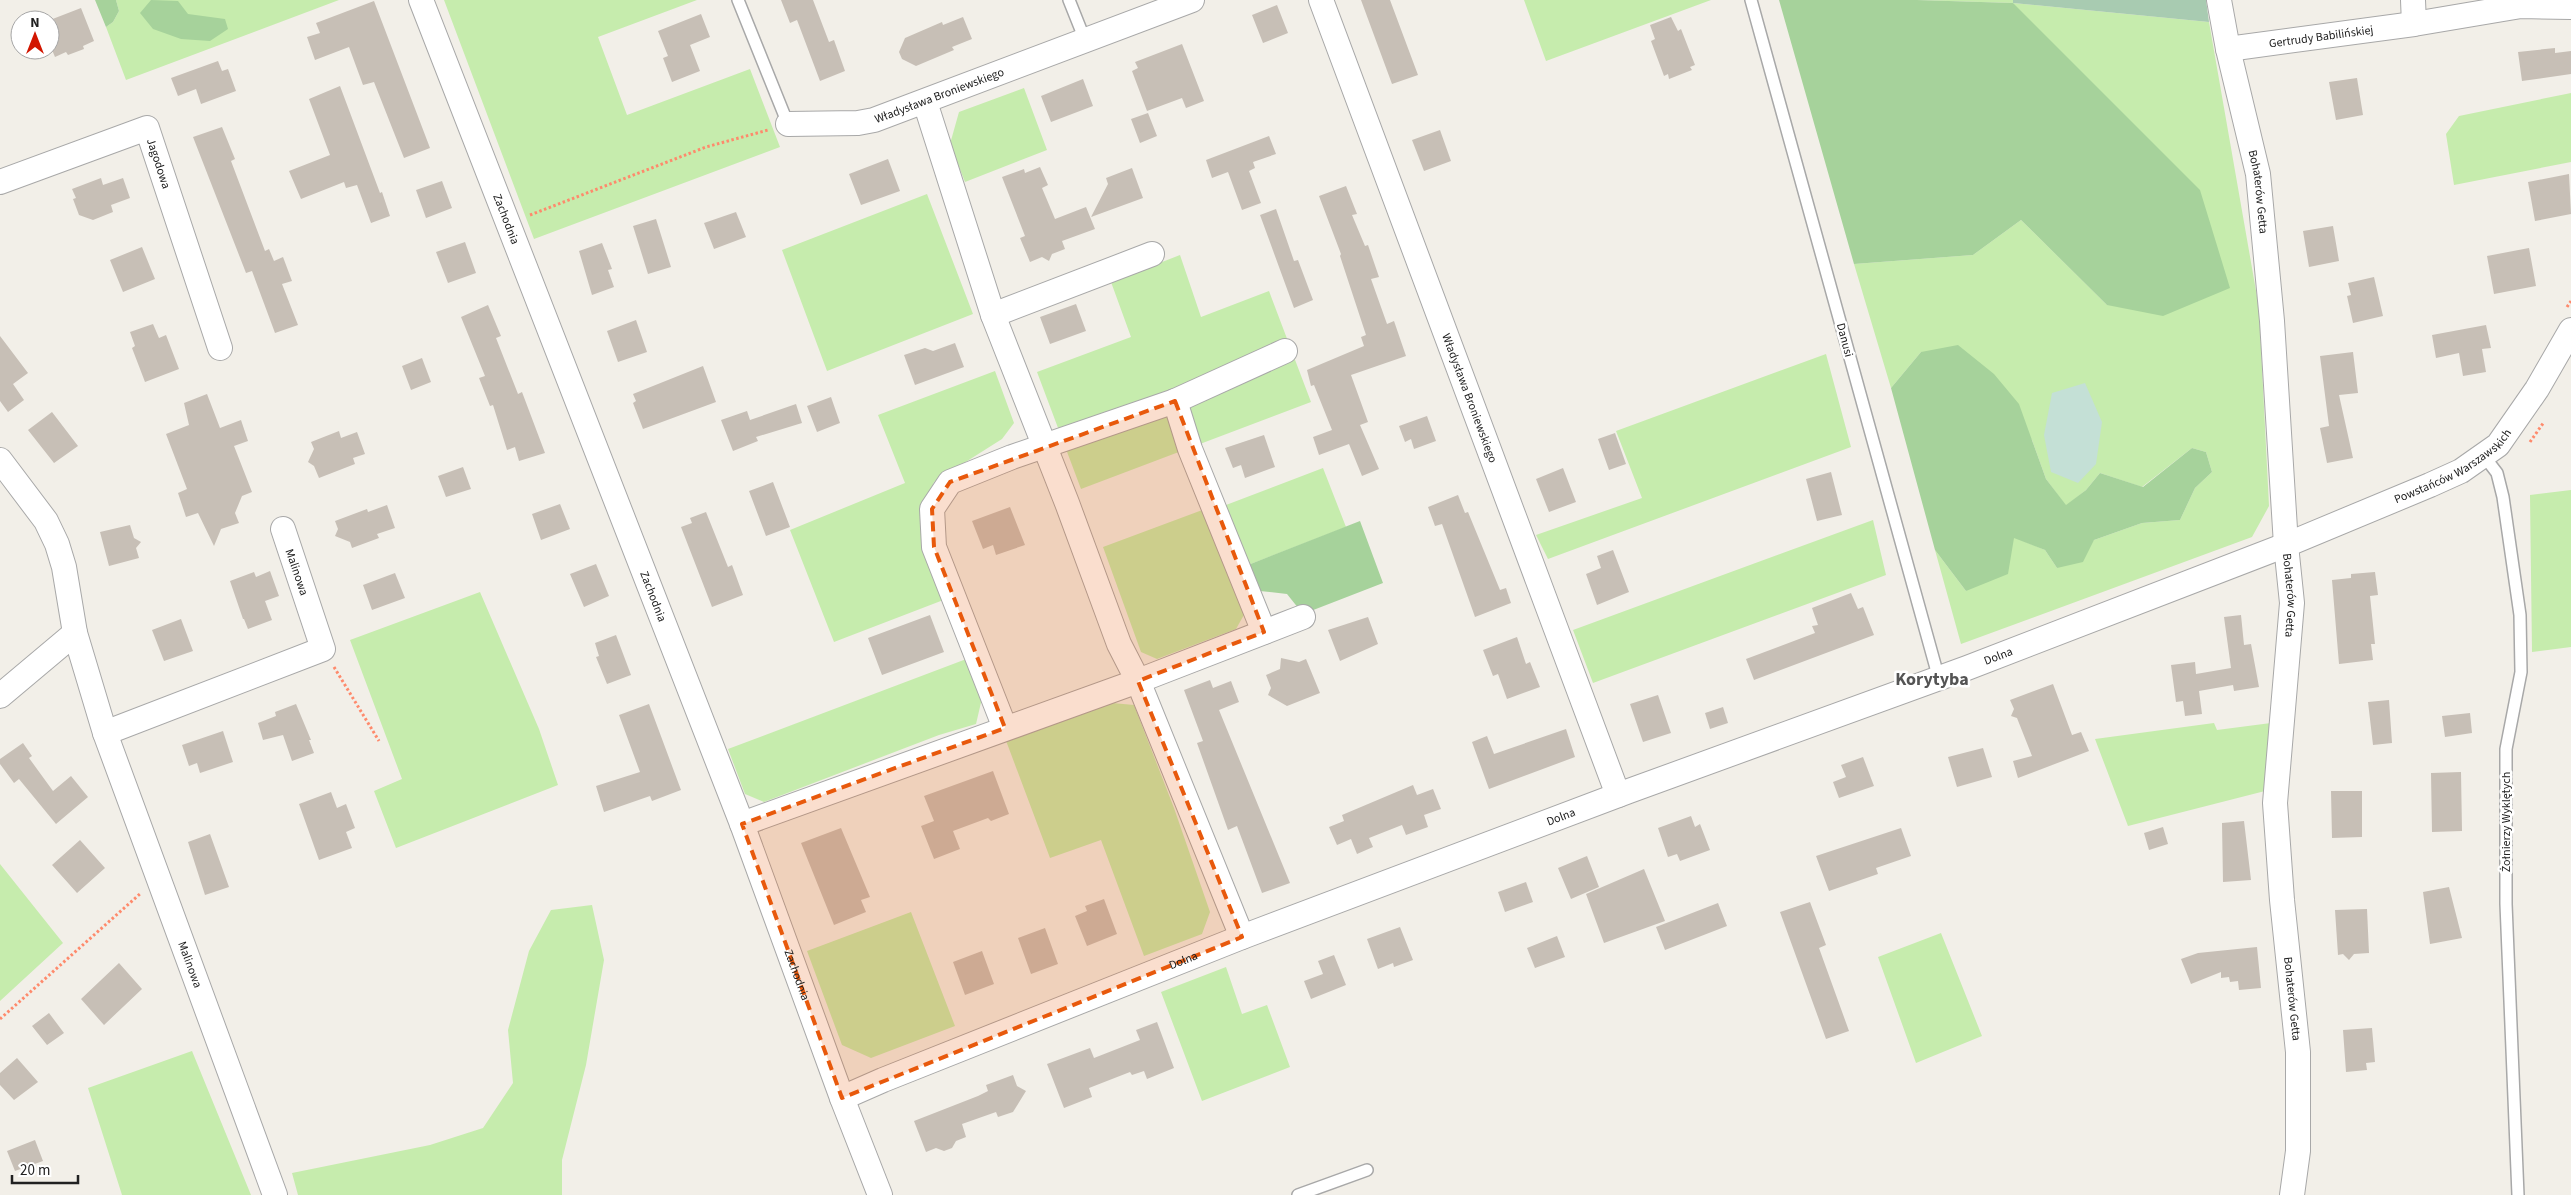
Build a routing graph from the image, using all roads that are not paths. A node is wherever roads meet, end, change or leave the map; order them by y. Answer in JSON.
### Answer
{"nodes":[{"id":1,"x":421,"y":0,"type":"edge"},
{"id":2,"x":738,"y":0,"type":"edge"},
{"id":3,"x":1069,"y":0,"type":"edge"},
{"id":4,"x":1192,"y":0,"type":"edge"},
{"id":5,"x":1321,"y":0,"type":"edge"},
{"id":6,"x":1751,"y":0,"type":"edge"},
{"id":7,"x":2219,"y":0,"type":"edge"},
{"id":8,"x":2413,"y":0,"type":"edge"},
{"id":9,"x":2571,"y":7,"type":"edge"},
{"id":10,"x":2414,"y":24,"type":"junction"},
{"id":11,"x":1085,"y":40,"type":"junction"},
{"id":12,"x":2228,"y":49,"type":"junction"},
{"id":13,"x":925,"y":102,"type":"junction"},
{"id":14,"x":788,"y":124,"type":"joint"},
{"id":15,"x":0,"y":182,"type":"edge"},
{"id":16,"x":1152,"y":254,"type":"dead end"},
{"id":17,"x":993,"y":315,"type":"junction"},
{"id":18,"x":2568,"y":320,"type":"edge"},
{"id":19,"x":220,"y":348,"type":"dead end"},
{"id":20,"x":1285,"y":351,"type":"dead end"},
{"id":21,"x":1175,"y":401,"type":"junction"},
{"id":22,"x":1045,"y":446,"type":"junction"},
{"id":23,"x":2484,"y":456,"type":"junction"},
{"id":24,"x":0,"y":460,"type":"edge"},
{"id":25,"x":283,"y":529,"type":"dead end"},
{"id":26,"x":2286,"y":545,"type":"junction"},
{"id":27,"x":1302,"y":617,"type":"dead end"},
{"id":28,"x":1264,"y":632,"type":"junction"},
{"id":29,"x":75,"y":633,"type":"junction"},
{"id":30,"x":1939,"y":679,"type":"junction"},
{"id":31,"x":1138,"y":681,"type":"junction"},
{"id":32,"x":0,"y":696,"type":"edge"},
{"id":33,"x":1005,"y":728,"type":"junction"},
{"id":34,"x":105,"y":734,"type":"junction"},
{"id":35,"x":1618,"y":795,"type":"junction"},
{"id":36,"x":742,"y":824,"type":"junction"},
{"id":37,"x":1242,"y":937,"type":"junction"},
{"id":38,"x":842,"y":1098,"type":"junction"},
{"id":39,"x":1368,"y":1170,"type":"dead end"},
{"id":40,"x":275,"y":1195,"type":"edge"},
{"id":41,"x":880,"y":1195,"type":"edge"},
{"id":42,"x":1298,"y":1195,"type":"edge"},
{"id":43,"x":2292,"y":1195,"type":"edge"},
{"id":44,"x":2518,"y":1195,"type":"edge"}],
"edges":[{"from":1,"to":36,"type":"street","name":"Zachodnia"},
{"from":2,"to":14,"type":"lane"},
{"from":3,"to":11,"type":"lane"},
{"from":4,"to":11,"type":"street","name":"Władysława Broniewskiego"},
{"from":5,"to":35,"type":"street","name":"Władysława Broniewskiego"},
{"from":6,"to":30,"type":"lane","name":"Danusi"},
{"from":7,"to":12,"type":"street","name":"Bohaterów Getta"},
{"from":8,"to":10,"type":"street"},
{"from":9,"to":10,"type":"street","name":"Gertrudy Babilińskiej"},
{"from":10,"to":12,"type":"street","name":"Gertrudy Babilińskiej"},
{"from":11,"to":13,"type":"street","name":"Władysława Broniewskiego"},
{"from":12,"to":26,"type":"street","name":"Bohaterów Getta"},
{"from":13,"to":14,"type":"street","name":"Władysława Broniewskiego"},
{"from":13,"to":17,"type":"street"},
{"from":15,"to":19,"type":"street","name":"Jagodowa"},
{"from":16,"to":17,"type":"street"},
{"from":17,"to":22,"type":"street"},
{"from":18,"to":23,"type":"street","name":"Powstańców Warszawskich"},
{"from":20,"to":21,"type":"street"},
{"from":21,"to":22,"type":"street"},
{"from":21,"to":28,"type":"street"},
{"from":22,"to":31,"type":"street"},
{"from":22,"to":33,"type":"street"},
{"from":23,"to":26,"type":"street","name":"Powstańców Warszawskich"},
{"from":23,"to":44,"type":"lane","name":"Żołnierzy Wyklętych"},
{"from":24,"to":29,"type":"street","name":"Malinowa"},
{"from":25,"to":34,"type":"street","name":"Malinowa"},
{"from":26,"to":30,"type":"street","name":"Dolna"},
{"from":26,"to":43,"type":"street","name":"Bohaterów Getta"},
{"from":27,"to":28,"type":"street"},
{"from":28,"to":31,"type":"street"},
{"from":29,"to":32,"type":"street"},
{"from":29,"to":34,"type":"street","name":"Malinowa"},
{"from":30,"to":35,"type":"street","name":"Dolna"},
{"from":31,"to":33,"type":"street"},
{"from":31,"to":37,"type":"street"},
{"from":33,"to":36,"type":"street"},
{"from":34,"to":40,"type":"street","name":"Malinowa"},
{"from":35,"to":37,"type":"street","name":"Dolna"},
{"from":36,"to":38,"type":"street","name":"Zachodnia"},
{"from":37,"to":38,"type":"street","name":"Dolna"},
{"from":38,"to":41,"type":"street","name":"Zachodnia"},
{"from":39,"to":42,"type":"lane"}]}
